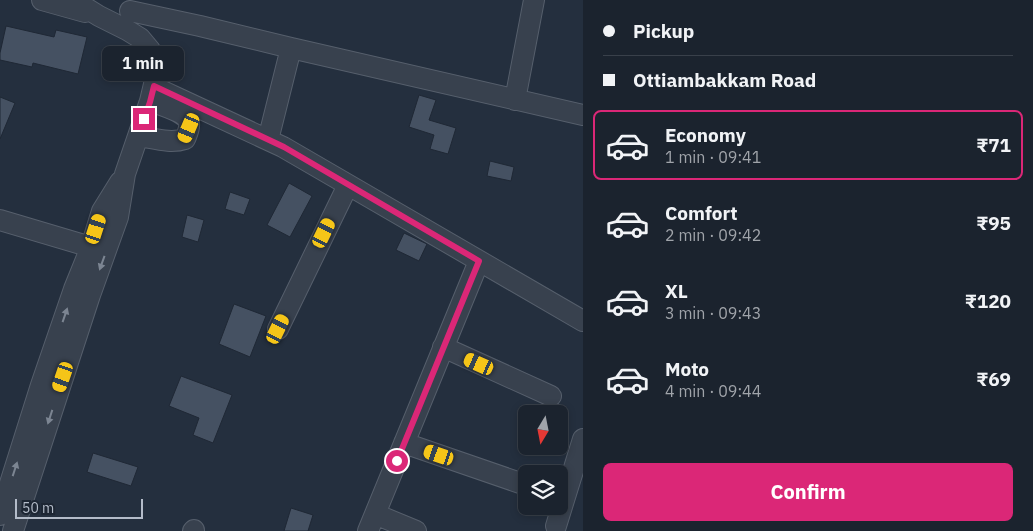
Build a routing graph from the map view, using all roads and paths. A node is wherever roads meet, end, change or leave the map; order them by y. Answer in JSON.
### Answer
{"nodes":[{"id":1,"x":42,"y":0,"type":"edge"},
{"id":2,"x":73,"y":0,"type":"edge"},
{"id":3,"x":534,"y":0,"type":"edge"},
{"id":4,"x":129,"y":14,"type":"edge"},
{"id":5,"x":99,"y":16,"type":"junction"},
{"id":6,"x":291,"y":48,"type":"junction"},
{"id":7,"x":152,"y":94,"type":"junction"},
{"id":8,"x":515,"y":100,"type":"junction"},
{"id":9,"x":583,"y":115,"type":"edge"},
{"id":10,"x":138,"y":136,"type":"junction"},
{"id":11,"x":268,"y":140,"type":"junction"},
{"id":12,"x":125,"y":174,"type":"junction"},
{"id":13,"x":348,"y":185,"type":"junction"},
{"id":14,"x":0,"y":220,"type":"edge"},
{"id":15,"x":91,"y":246,"type":"junction"},
{"id":16,"x":479,"y":261,"type":"junction"},
{"id":17,"x":583,"y":321,"type":"edge"},
{"id":18,"x":278,"y":329,"type":"dead end"},
{"id":19,"x":443,"y":347,"type":"junction"},
{"id":20,"x":551,"y":396,"type":"dead end"},
{"id":21,"x":583,"y":442,"type":"edge"},
{"id":22,"x":404,"y":443,"type":"junction"},
{"id":23,"x":518,"y":482,"type":"edge"},
{"id":24,"x":0,"y":516,"type":"edge"},
{"id":25,"x":372,"y":522,"type":"edge"},
{"id":26,"x":559,"y":529,"type":"edge"},
{"id":27,"x":13,"y":531,"type":"edge"},
{"id":28,"x":416,"y":531,"type":"edge"}],
"edges":[{"from":1,"to":5,"type":"street"},
{"from":2,"to":5,"type":"street"},
{"from":3,"to":8,"type":"street"},
{"from":4,"to":5,"type":"street"},
{"from":4,"to":6,"type":"street"},
{"from":4,"to":7,"type":"street"},
{"from":6,"to":8,"type":"street"},
{"from":6,"to":11,"type":"street"},
{"from":7,"to":10,"type":"street"},
{"from":7,"to":10,"type":"street"},
{"from":7,"to":11,"type":"street"},
{"from":8,"to":9,"type":"street"},
{"from":10,"to":12,"type":"street"},
{"from":11,"to":13,"type":"street"},
{"from":12,"to":15,"type":"street"},
{"from":12,"to":27,"type":"street","one_way":true},
{"from":13,"to":16,"type":"street"},
{"from":13,"to":18,"type":"street"},
{"from":14,"to":15,"type":"street"},
{"from":24,"to":15,"type":"street","one_way":true},
{"from":16,"to":17,"type":"street"},
{"from":16,"to":19,"type":"street"},
{"from":19,"to":20,"type":"street"},
{"from":19,"to":22,"type":"street"},
{"from":21,"to":26,"type":"street"},
{"from":22,"to":23,"type":"street"},
{"from":22,"to":25,"type":"street"},
{"from":25,"to":28,"type":"street"}]}
